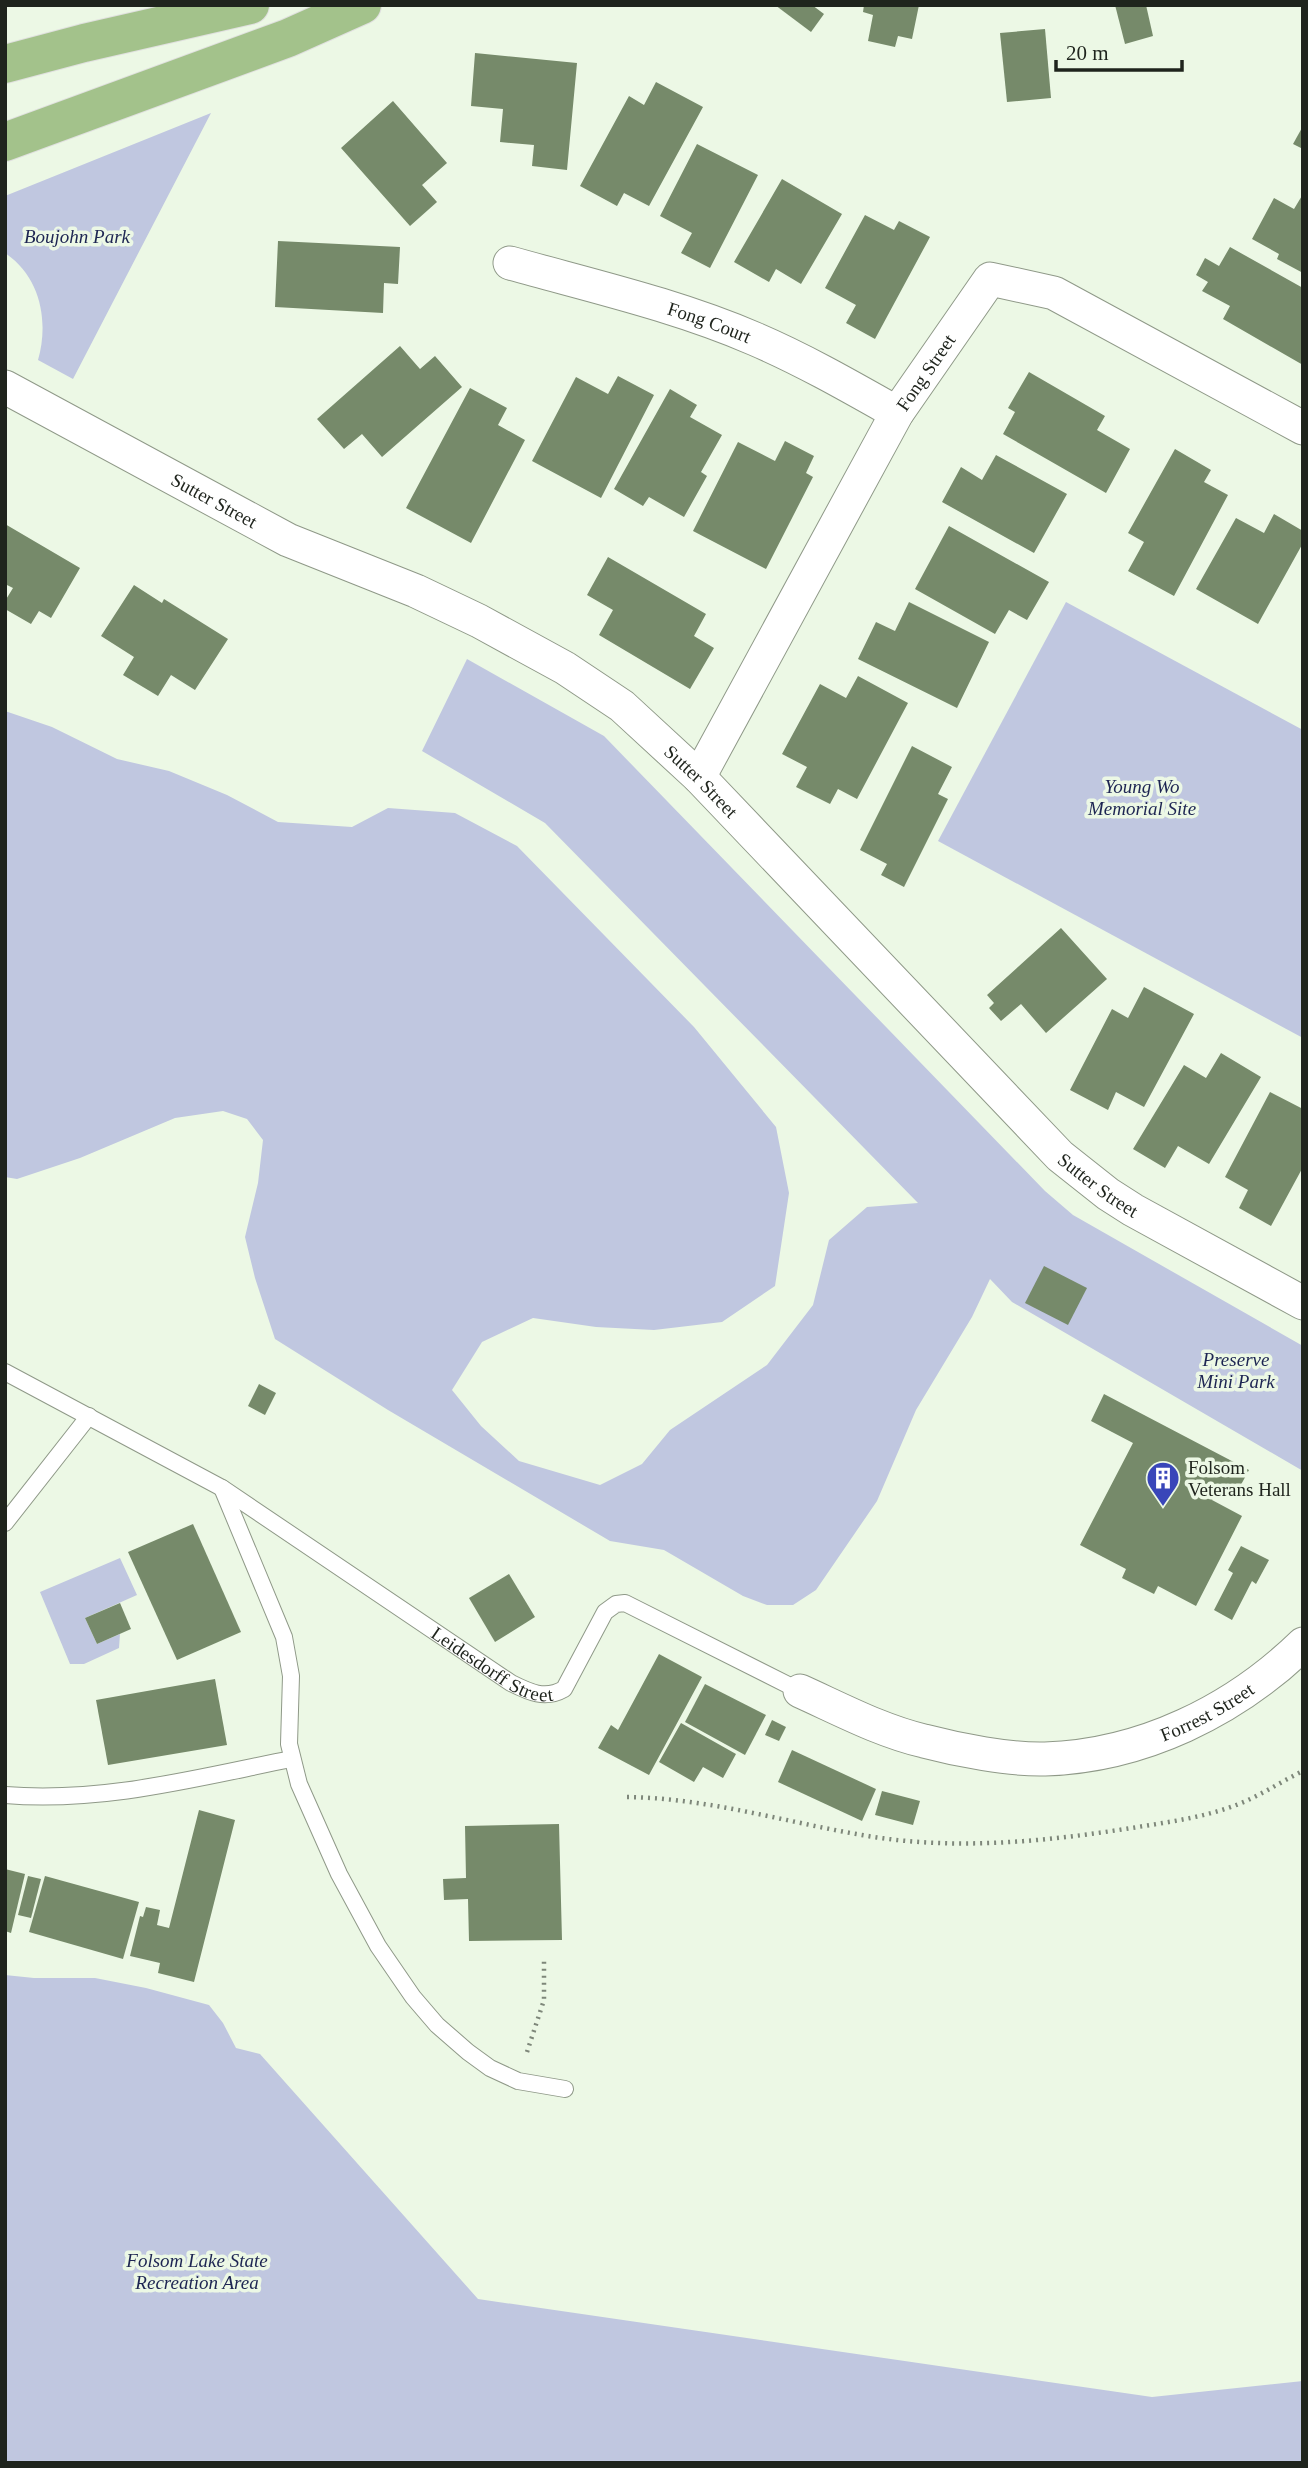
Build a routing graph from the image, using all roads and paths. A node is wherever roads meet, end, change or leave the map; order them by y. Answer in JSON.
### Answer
{"nodes":[{"id":1,"x":250,"y":5,"type":"edge"},
{"id":2,"x":362,"y":5,"type":"edge"},
{"id":3,"x":5,"y":64,"type":"edge"},
{"id":4,"x":5,"y":142,"type":"edge"},
{"id":5,"x":510,"y":263,"type":"dead end"},
{"id":6,"x":5,"y":387,"type":"edge"},
{"id":7,"x":897,"y":413,"type":"junction"},
{"id":8,"x":1303,"y":428,"type":"edge"},
{"id":9,"x":699,"y":777,"type":"junction"},
{"id":10,"x":1303,"y":1303,"type":"edge"},
{"id":11,"x":5,"y":1372,"type":"edge"},
{"id":12,"x":89,"y":1416,"type":"junction"},
{"id":13,"x":222,"y":1488,"type":"junction"},
{"id":14,"x":5,"y":1523,"type":"edge"},
{"id":15,"x":1303,"y":1644,"type":"edge"},
{"id":16,"x":800,"y":1691,"type":"joint"},
{"id":17,"x":1098,"y":1754,"type":"joint"},
{"id":18,"x":291,"y":1759,"type":"junction"},
{"id":19,"x":1303,"y":1770,"type":"edge"},
{"id":20,"x":5,"y":1794,"type":"edge"},
{"id":21,"x":627,"y":1797,"type":"dead end"},
{"id":22,"x":544,"y":1958,"type":"dead end"},
{"id":23,"x":518,"y":2081,"type":"junction"},
{"id":24,"x":565,"y":2089,"type":"dead end"}],
"edges":[{"from":1,"to":3,"type":"main road"},
{"from":2,"to":4,"type":"main road"},
{"from":5,"to":7,"type":"street","name":"Fong Court"},
{"from":6,"to":9,"type":"street","name":"Sutter Street"},
{"from":7,"to":8,"type":"street","name":"Fong Street"},
{"from":7,"to":9,"type":"street","name":"Fong Street"},
{"from":9,"to":10,"type":"street","name":"Sutter Street"},
{"from":11,"to":12,"type":"lane","name":"Leidesdorff Street"},
{"from":12,"to":13,"type":"lane","name":"Leidesdorff Street"},
{"from":12,"to":14,"type":"lane"},
{"from":13,"to":16,"type":"lane","name":"Leidesdorff Street"},
{"from":13,"to":18,"type":"lane"},
{"from":15,"to":17,"type":"street","name":"Forrest Street"},
{"from":16,"to":17,"type":"street","name":"Leidesdorff Street"},
{"from":18,"to":20,"type":"lane"},
{"from":18,"to":23,"type":"lane"},
{"from":19,"to":21,"type":"path"},
{"from":22,"to":23,"type":"path"},
{"from":23,"to":24,"type":"lane"}]}
